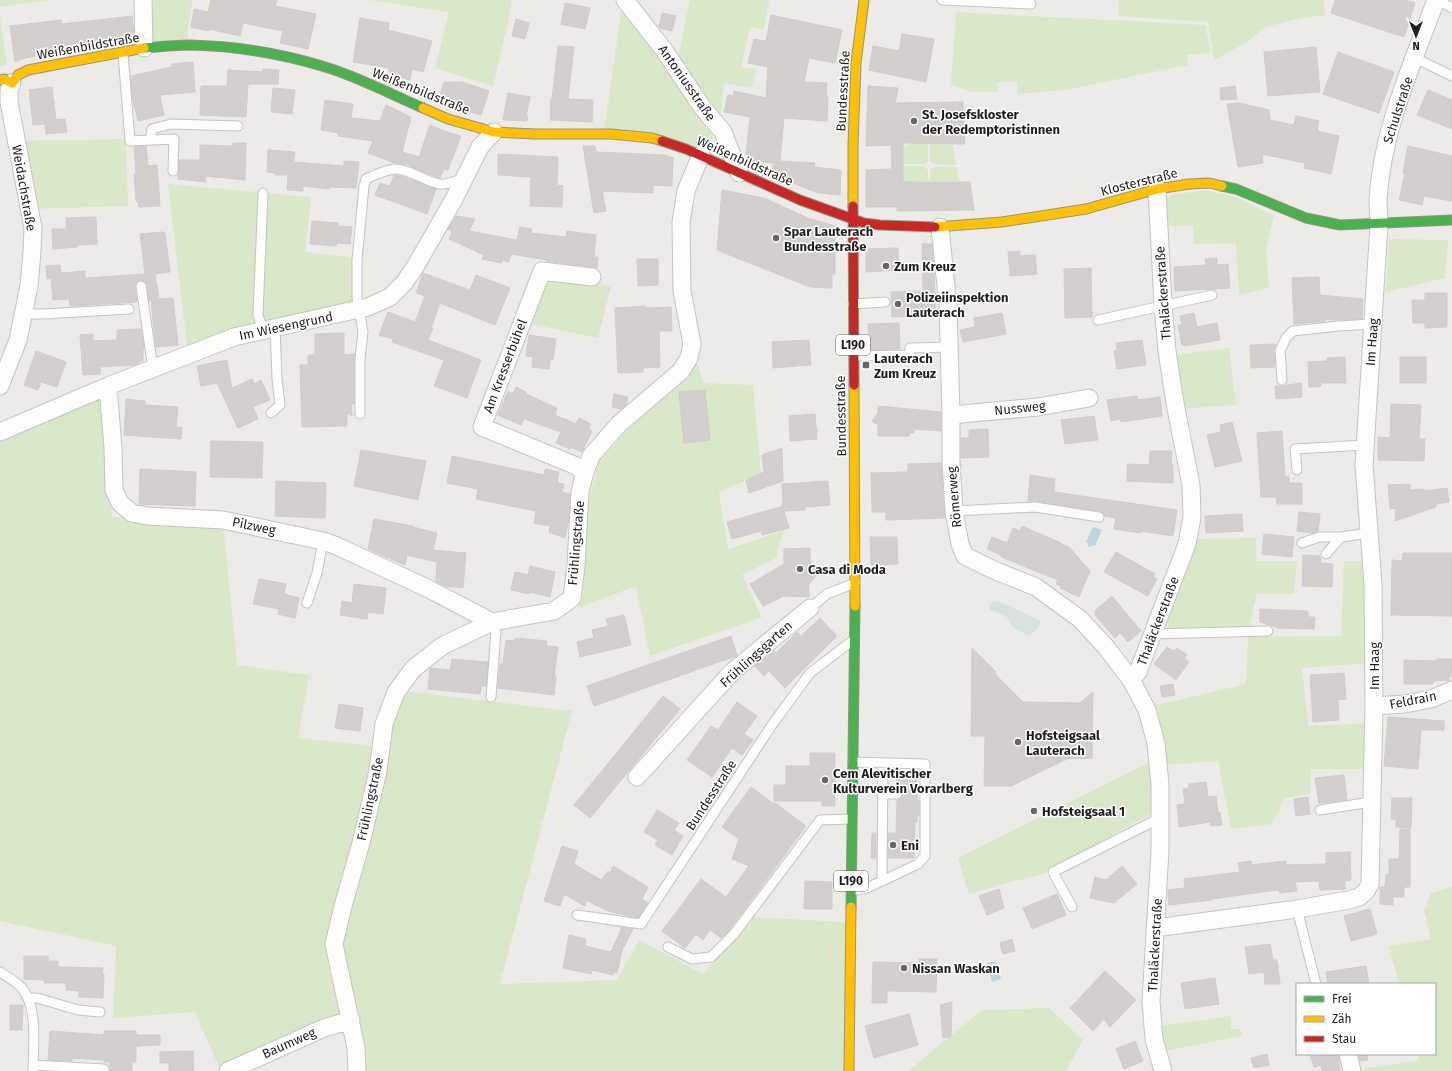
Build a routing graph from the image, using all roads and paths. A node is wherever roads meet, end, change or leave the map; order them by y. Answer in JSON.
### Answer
{"nodes":[{"id":1,"x":143,"y":0,"type":"edge"},
{"id":2,"x":625,"y":0,"type":"edge"},
{"id":3,"x":864,"y":0,"type":"edge"},
{"id":4,"x":942,"y":0,"type":"edge"},
{"id":5,"x":1437,"y":0,"type":"edge"},
{"id":6,"x":1031,"y":4,"type":"dead end"},
{"id":7,"x":1452,"y":8,"type":"edge"},
{"id":8,"x":144,"y":48,"type":"junction"},
{"id":9,"x":123,"y":53,"type":"junction"},
{"id":10,"x":1415,"y":58,"type":"junction"},
{"id":11,"x":1452,"y":76,"type":"edge"},
{"id":12,"x":6,"y":81,"type":"edge"},
{"id":13,"x":238,"y":126,"type":"dead end"},
{"id":14,"x":494,"y":132,"type":"junction"},
{"id":15,"x":150,"y":140,"type":"junction"},
{"id":16,"x":700,"y":155,"type":"junction"},
{"id":17,"x":174,"y":171,"type":"dead end"},
{"id":18,"x":739,"y":173,"type":"junction"},
{"id":19,"x":464,"y":181,"type":"junction"},
{"id":20,"x":1157,"y":189,"type":"junction"},
{"id":21,"x":263,"y":193,"type":"dead end"},
{"id":22,"x":853,"y":218,"type":"junction"},
{"id":23,"x":1452,"y":220,"type":"edge"},
{"id":24,"x":1379,"y":224,"type":"junction"},
{"id":25,"x":940,"y":227,"type":"junction"},
{"id":26,"x":592,"y":277,"type":"dead end"},
{"id":27,"x":141,"y":286,"type":"dead end"},
{"id":28,"x":1212,"y":295,"type":"dead end"},
{"id":29,"x":885,"y":302,"type":"dead end"},
{"id":30,"x":853,"y":304,"type":"junction"},
{"id":31,"x":1163,"y":305,"type":"junction"},
{"id":32,"x":129,"y":309,"type":"dead end"},
{"id":33,"x":359,"y":309,"type":"junction"},
{"id":34,"x":24,"y":314,"type":"junction"},
{"id":35,"x":1098,"y":320,"type":"dead end"},
{"id":36,"x":1373,"y":324,"type":"junction"},
{"id":37,"x":269,"y":329,"type":"junction"},
{"id":38,"x":950,"y":347,"type":"junction"},
{"id":39,"x":853,"y":356,"type":"junction"},
{"id":40,"x":153,"y":368,"type":"junction"},
{"id":41,"x":1282,"y":380,"type":"dead end"},
{"id":42,"x":0,"y":386,"type":"edge"},
{"id":43,"x":108,"y":386,"type":"junction"},
{"id":44,"x":1089,"y":398,"type":"dead end"},
{"id":45,"x":271,"y":413,"type":"dead end"},
{"id":46,"x":360,"y":414,"type":"dead end"},
{"id":47,"x":951,"y":415,"type":"junction"},
{"id":48,"x":0,"y":432,"type":"edge"},
{"id":49,"x":1365,"y":445,"type":"junction"},
{"id":50,"x":1297,"y":470,"type":"dead end"},
{"id":51,"x":585,"y":472,"type":"junction"},
{"id":52,"x":954,"y":511,"type":"junction"},
{"id":53,"x":1099,"y":517,"type":"dead end"},
{"id":54,"x":1369,"y":532,"type":"junction"},
{"id":55,"x":1341,"y":537,"type":"junction"},
{"id":56,"x":323,"y":541,"type":"junction"},
{"id":57,"x":1302,"y":543,"type":"dead end"},
{"id":58,"x":1326,"y":554,"type":"dead end"},
{"id":59,"x":855,"y":583,"type":"junction"},
{"id":60,"x":307,"y":603,"type":"dead end"},
{"id":61,"x":810,"y":608,"type":"joint"},
{"id":62,"x":492,"y":622,"type":"junction"},
{"id":63,"x":1268,"y":631,"type":"dead end"},
{"id":64,"x":1152,"y":634,"type":"junction"},
{"id":65,"x":854,"y":640,"type":"junction"},
{"id":66,"x":1131,"y":680,"type":"junction"},
{"id":67,"x":1452,"y":690,"type":"edge"},
{"id":68,"x":491,"y":697,"type":"dead end"},
{"id":69,"x":1374,"y":706,"type":"junction"},
{"id":70,"x":853,"y":762,"type":"junction"},
{"id":71,"x":883,"y":763,"type":"junction"},
{"id":72,"x":637,"y":777,"type":"dead end"},
{"id":73,"x":883,"y":794,"type":"junction"},
{"id":74,"x":897,"y":794,"type":"dead end"},
{"id":75,"x":1371,"y":802,"type":"junction"},
{"id":76,"x":1320,"y":810,"type":"dead end"},
{"id":77,"x":1160,"y":818,"type":"junction"},
{"id":78,"x":851,"y":819,"type":"junction"},
{"id":79,"x":882,"y":880,"type":"junction"},
{"id":80,"x":850,"y":892,"type":"junction"},
{"id":81,"x":1072,"y":906,"type":"dead end"},
{"id":82,"x":1297,"y":909,"type":"junction"},
{"id":83,"x":577,"y":915,"type":"dead end"},
{"id":84,"x":1155,"y":928,"type":"junction"},
{"id":85,"x":668,"y":947,"type":"dead end"},
{"id":86,"x":0,"y":972,"type":"edge"},
{"id":87,"x":1316,"y":983,"type":"edge"},
{"id":88,"x":28,"y":998,"type":"junction"},
{"id":89,"x":100,"y":1012,"type":"dead end"},
{"id":90,"x":351,"y":1020,"type":"junction"},
{"id":91,"x":1348,"y":1055,"type":"edge"},
{"id":92,"x":33,"y":1068,"type":"edge"},
{"id":93,"x":104,"y":1069,"type":"dead end"},
{"id":94,"x":228,"y":1071,"type":"edge"},
{"id":95,"x":357,"y":1071,"type":"edge"},
{"id":96,"x":849,"y":1071,"type":"edge"},
{"id":97,"x":1163,"y":1071,"type":"edge"},
{"id":98,"x":1352,"y":1071,"type":"edge"}],
"edges":[{"from":1,"to":8,"type":"street"},
{"from":2,"to":18,"type":"street","name":"Antoniusstraße"},
{"from":3,"to":22,"type":"street","name":"Bundesstraße","number":"L190"},
{"from":4,"to":6,"type":"lane"},
{"from":5,"to":7,"type":"lane"},
{"from":5,"to":10,"type":"street","name":"Schulstraße"},
{"from":8,"to":9,"type":"street","name":"Weißenbildstraße"},
{"from":8,"to":14,"type":"street","name":"Weißenbildstraße"},
{"from":9,"to":12,"type":"street","name":"Weißenbildstraße"},
{"from":9,"to":15,"type":"lane"},
{"from":10,"to":11,"type":"lane"},
{"from":10,"to":24,"type":"street","name":"Schulstraße"},
{"from":12,"to":34,"type":"street","name":"Weidachstraße"},
{"from":13,"to":15,"type":"lane"},
{"from":14,"to":16,"type":"street","name":"Weißenbildstraße"},
{"from":14,"to":19,"type":"street","name":"Im Wiesengrund"},
{"from":15,"to":17,"type":"lane"},
{"from":16,"to":18,"type":"street","name":"Weißenbildstraße"},
{"from":16,"to":51,"type":"street","name":"Frühlingstraße"},
{"from":18,"to":22,"type":"street","name":"Weißenbildstraße"},
{"from":19,"to":33,"type":"street","name":"Im Wiesengrund"},
{"from":19,"to":33,"type":"lane"},
{"from":20,"to":24,"type":"street","name":"Klosterstraße"},
{"from":20,"to":25,"type":"street","name":"Klosterstraße"},
{"from":20,"to":31,"type":"street","name":"Thaläckerstraße"},
{"from":21,"to":37,"type":"lane"},
{"from":22,"to":25,"type":"street","name":"Klosterstraße"},
{"from":22,"to":30,"type":"street","name":"Bundesstraße","number":"L190"},
{"from":23,"to":24,"type":"street","name":"Klosterstraße"},
{"from":24,"to":36,"type":"street","name":"Im Haag"},
{"from":25,"to":38,"type":"street","name":"Römerweg"},
{"from":26,"to":51,"type":"street","name":"Am Kresserbühel"},
{"from":27,"to":40,"type":"lane"},
{"from":28,"to":31,"type":"lane"},
{"from":29,"to":30,"type":"lane"},
{"from":30,"to":39,"type":"street","name":"Bundesstraße","number":"L190"},
{"from":31,"to":35,"type":"lane"},
{"from":31,"to":64,"type":"street","name":"Thaläckerstraße"},
{"from":32,"to":34,"type":"lane"},
{"from":33,"to":37,"type":"street","name":"Im Wiesengrund"},
{"from":33,"to":46,"type":"lane"},
{"from":34,"to":42,"type":"street","name":"Weidachstraße"},
{"from":36,"to":41,"type":"lane"},
{"from":36,"to":49,"type":"street","name":"Im Haag"},
{"from":37,"to":40,"type":"street","name":"Im Wiesengrund"},
{"from":37,"to":45,"type":"lane"},
{"from":38,"to":39,"type":"lane"},
{"from":38,"to":47,"type":"street","name":"Römerweg"},
{"from":39,"to":59,"type":"street","name":"Bundesstraße","number":"L190"},
{"from":40,"to":43,"type":"street","name":"Im Wiesengrund"},
{"from":43,"to":48,"type":"street","name":"Im Wiesengrund"},
{"from":43,"to":56,"type":"street","name":"Pilzweg"},
{"from":44,"to":47,"type":"street","name":"Nussweg"},
{"from":47,"to":52,"type":"street","name":"Römerweg"},
{"from":49,"to":50,"type":"lane"},
{"from":49,"to":54,"type":"street","name":"Im Haag"},
{"from":51,"to":62,"type":"street","name":"Frühlingstraße"},
{"from":52,"to":53,"type":"lane"},
{"from":52,"to":66,"type":"street","name":"Römerweg"},
{"from":54,"to":55,"type":"lane"},
{"from":54,"to":69,"type":"street","name":"Im Haag"},
{"from":55,"to":57,"type":"lane"},
{"from":55,"to":58,"type":"lane"},
{"from":56,"to":60,"type":"lane"},
{"from":56,"to":62,"type":"street","name":"Pilzweg"},
{"from":59,"to":61,"type":"lane","name":"Frühlingsgarten"},
{"from":59,"to":65,"type":"street","name":"Bundesstraße","number":"L190"},
{"from":61,"to":72,"type":"street","name":"Frühlingsgarten"},
{"from":62,"to":68,"type":"lane"},
{"from":62,"to":90,"type":"street","name":"Frühlingstraße"},
{"from":63,"to":64,"type":"lane"},
{"from":64,"to":66,"type":"street","name":"Thaläckerstraße"},
{"from":65,"to":70,"type":"street","name":"Bundesstraße","number":"L190"},
{"from":65,"to":83,"type":"lane","name":"Bundesstraße"},
{"from":66,"to":77,"type":"street","name":"Thaläckerstraße"},
{"from":67,"to":69,"type":"street","name":"Feldrain"},
{"from":69,"to":75,"type":"street","name":"Im Haag"},
{"from":70,"to":71,"type":"lane"},
{"from":70,"to":78,"type":"street","name":"Bundesstraße","number":"L190"},
{"from":71,"to":73,"type":"lane"},
{"from":71,"to":79,"type":"lane"},
{"from":73,"to":74,"type":"lane"},
{"from":73,"to":79,"type":"lane"},
{"from":75,"to":76,"type":"lane"},
{"from":75,"to":82,"type":"street","name":"Im Haag"},
{"from":77,"to":81,"type":"lane"},
{"from":77,"to":84,"type":"street","name":"Thaläckerstraße"},
{"from":78,"to":80,"type":"street","name":"Bundesstraße","number":"L190"},
{"from":78,"to":85,"type":"lane"},
{"from":79,"to":80,"type":"lane"},
{"from":80,"to":96,"type":"street","name":"Bundesstraße","number":"L190"},
{"from":82,"to":84,"type":"street","name":"Im Haag"},
{"from":82,"to":87,"type":"lane"},
{"from":84,"to":97,"type":"street","name":"Thaläckerstraße"},
{"from":86,"to":88,"type":"lane"},
{"from":88,"to":89,"type":"lane"},
{"from":88,"to":92,"type":"lane"},
{"from":90,"to":94,"type":"street","name":"Baumweg"},
{"from":90,"to":95,"type":"street","name":"Frühlingstraße"},
{"from":91,"to":98,"type":"street"},
{"from":92,"to":93,"type":"lane"}]}
